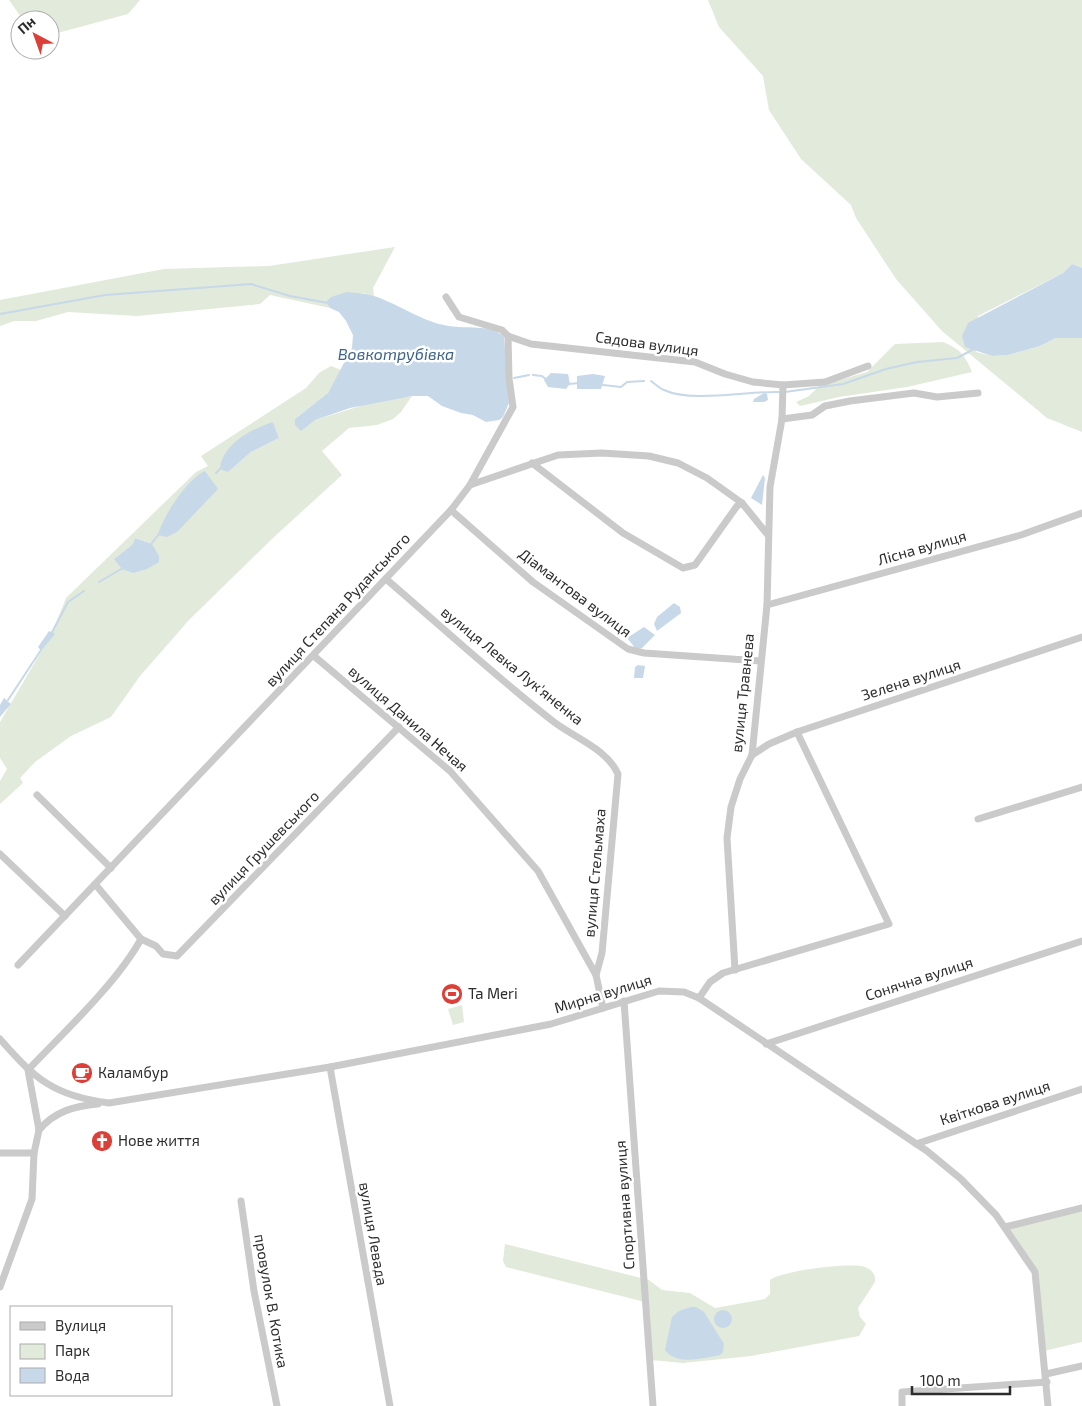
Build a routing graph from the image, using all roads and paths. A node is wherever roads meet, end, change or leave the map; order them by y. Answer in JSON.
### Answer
{"nodes":[{"id":1,"x":446,"y":297,"type":"dead end"},
{"id":2,"x":508,"y":336,"type":"junction"},
{"id":3,"x":868,"y":366,"type":"dead end"},
{"id":4,"x":783,"y":385,"type":"junction"},
{"id":5,"x":978,"y":393,"type":"dead end"},
{"id":6,"x":782,"y":419,"type":"junction"},
{"id":7,"x":532,"y":463,"type":"junction"},
{"id":8,"x":470,"y":485,"type":"junction"},
{"id":9,"x":742,"y":503,"type":"junction"},
{"id":10,"x":451,"y":510,"type":"junction"},
{"id":11,"x":1082,"y":514,"type":"edge"},
{"id":12,"x":768,"y":535,"type":"junction"},
{"id":13,"x":386,"y":579,"type":"junction"},
{"id":14,"x":767,"y":605,"type":"junction"},
{"id":15,"x":1082,"y":637,"type":"edge"},
{"id":16,"x":314,"y":656,"type":"junction"},
{"id":17,"x":760,"y":661,"type":"junction"},
{"id":18,"x":399,"y":727,"type":"junction"},
{"id":19,"x":797,"y":732,"type":"junction"},
{"id":20,"x":752,"y":755,"type":"junction"},
{"id":21,"x":618,"y":774,"type":"joint"},
{"id":22,"x":1082,"y":787,"type":"edge"},
{"id":23,"x":37,"y":794,"type":"dead end"},
{"id":24,"x":978,"y":819,"type":"dead end"},
{"id":25,"x":0,"y":854,"type":"edge"},
{"id":26,"x":111,"y":868,"type":"junction"},
{"id":27,"x":95,"y":884,"type":"junction"},
{"id":28,"x":65,"y":916,"type":"junction"},
{"id":29,"x":141,"y":940,"type":"junction"},
{"id":30,"x":1082,"y":941,"type":"edge"},
{"id":31,"x":18,"y":965,"type":"dead end"},
{"id":32,"x":735,"y":970,"type":"junction"},
{"id":33,"x":596,"y":975,"type":"junction"},
{"id":34,"x":698,"y":998,"type":"junction"},
{"id":35,"x":624,"y":1001,"type":"junction"},
{"id":36,"x":603,"y":1008,"type":"junction"},
{"id":37,"x":0,"y":1039,"type":"edge"},
{"id":38,"x":766,"y":1044,"type":"junction"},
{"id":39,"x":330,"y":1067,"type":"junction"},
{"id":40,"x":28,"y":1070,"type":"junction"},
{"id":41,"x":1082,"y":1089,"type":"edge"},
{"id":42,"x":109,"y":1103,"type":"junction"},
{"id":43,"x":39,"y":1130,"type":"junction"},
{"id":44,"x":916,"y":1144,"type":"junction"},
{"id":45,"x":0,"y":1153,"type":"edge"},
{"id":46,"x":34,"y":1153,"type":"junction"},
{"id":47,"x":241,"y":1201,"type":"dead end"},
{"id":48,"x":1082,"y":1208,"type":"edge"},
{"id":49,"x":1005,"y":1227,"type":"junction"},
{"id":50,"x":0,"y":1287,"type":"edge"},
{"id":51,"x":1082,"y":1366,"type":"edge"},
{"id":52,"x":1046,"y":1378,"type":"junction"},
{"id":53,"x":277,"y":1406,"type":"edge"},
{"id":54,"x":390,"y":1406,"type":"edge"},
{"id":55,"x":653,"y":1406,"type":"edge"},
{"id":56,"x":902,"y":1406,"type":"edge"},
{"id":57,"x":1048,"y":1406,"type":"edge"}],
"edges":[{"from":1,"to":2,"type":"street","name":"Садова вулиця"},
{"from":2,"to":4,"type":"street","name":"Садова вулиця"},
{"from":2,"to":8,"type":"street","name":"вулиця Степана Руданського"},
{"from":3,"to":4,"type":"street","name":"Садова вулиця"},
{"from":4,"to":6,"type":"street","name":"вулиця Травнева"},
{"from":5,"to":6,"type":"street"},
{"from":6,"to":12,"type":"street","name":"вулиця Травнева"},
{"from":7,"to":8,"type":"street"},
{"from":7,"to":9,"type":"street"},
{"from":7,"to":9,"type":"street"},
{"from":8,"to":10,"type":"street","name":"вулиця Степана Руданського"},
{"from":9,"to":12,"type":"street"},
{"from":10,"to":13,"type":"street","name":"вулиця Степана Руданського"},
{"from":10,"to":17,"type":"street","name":"Діамантова вулиця"},
{"from":11,"to":14,"type":"street","name":"Лісна вулиця"},
{"from":12,"to":14,"type":"street","name":"вулиця Травнева"},
{"from":13,"to":16,"type":"street","name":"вулиця Степана Руданського"},
{"from":13,"to":21,"type":"street","name":"вулиця Левка Лук'яненка"},
{"from":14,"to":17,"type":"street","name":"вулиця Травнева"},
{"from":15,"to":19,"type":"street","name":"Зелена вулиця"},
{"from":16,"to":18,"type":"street","name":"вулиця Данила Нечая"},
{"from":16,"to":26,"type":"street","name":"вулиця Степана Руданського"},
{"from":17,"to":20,"type":"street","name":"вулиця Травнева"},
{"from":18,"to":29,"type":"street","name":"вулиця Грушевського"},
{"from":18,"to":33,"type":"street","name":"вулиця Данила Нечая"},
{"from":19,"to":20,"type":"street","name":"Зелена вулиця"},
{"from":19,"to":32,"type":"street"},
{"from":20,"to":32,"type":"street","name":"вулиця Травнева"},
{"from":21,"to":33,"type":"street","name":"вулиця Стельмаха"},
{"from":22,"to":24,"type":"street"},
{"from":23,"to":26,"type":"street"},
{"from":25,"to":28,"type":"street"},
{"from":26,"to":27,"type":"street","name":"вулиця Степана Руданського"},
{"from":27,"to":28,"type":"street","name":"вулиця Степана Руданського"},
{"from":27,"to":29,"type":"street","name":"вулиця Грушевського"},
{"from":28,"to":31,"type":"street","name":"вулиця Степана Руданського"},
{"from":29,"to":40,"type":"street"},
{"from":30,"to":38,"type":"street","name":"Сонячна вулиця"},
{"from":32,"to":34,"type":"street"},
{"from":33,"to":36,"type":"street","name":"вулиця Данила Нечая"},
{"from":34,"to":35,"type":"street","name":"Мирна вулиця"},
{"from":34,"to":38,"type":"street","name":"Мирна вулиця"},
{"from":35,"to":36,"type":"street","name":"Мирна вулиця"},
{"from":35,"to":55,"type":"street","name":"Спортивна вулиця"},
{"from":36,"to":39,"type":"street","name":"Мирна вулиця"},
{"from":37,"to":40,"type":"street","name":"Мирна вулиця"},
{"from":38,"to":44,"type":"street","name":"Мирна вулиця"},
{"from":39,"to":42,"type":"street","name":"Мирна вулиця"},
{"from":39,"to":54,"type":"street","name":"вулиця Левада"},
{"from":40,"to":42,"type":"street","name":"Мирна вулиця"},
{"from":40,"to":43,"type":"street"},
{"from":41,"to":44,"type":"street","name":"Квіткова вулиця"},
{"from":42,"to":43,"type":"street"},
{"from":43,"to":46,"type":"street"},
{"from":44,"to":49,"type":"street","name":"Мирна вулиця"},
{"from":45,"to":46,"type":"street"},
{"from":46,"to":50,"type":"street"},
{"from":47,"to":53,"type":"street","name":"провулок В. Котика"},
{"from":48,"to":49,"type":"street"},
{"from":49,"to":52,"type":"street","name":"Мирна вулиця"},
{"from":51,"to":52,"type":"street"},
{"from":52,"to":56,"type":"street"},
{"from":52,"to":57,"type":"street","name":"Мирна вулиця"}]}
